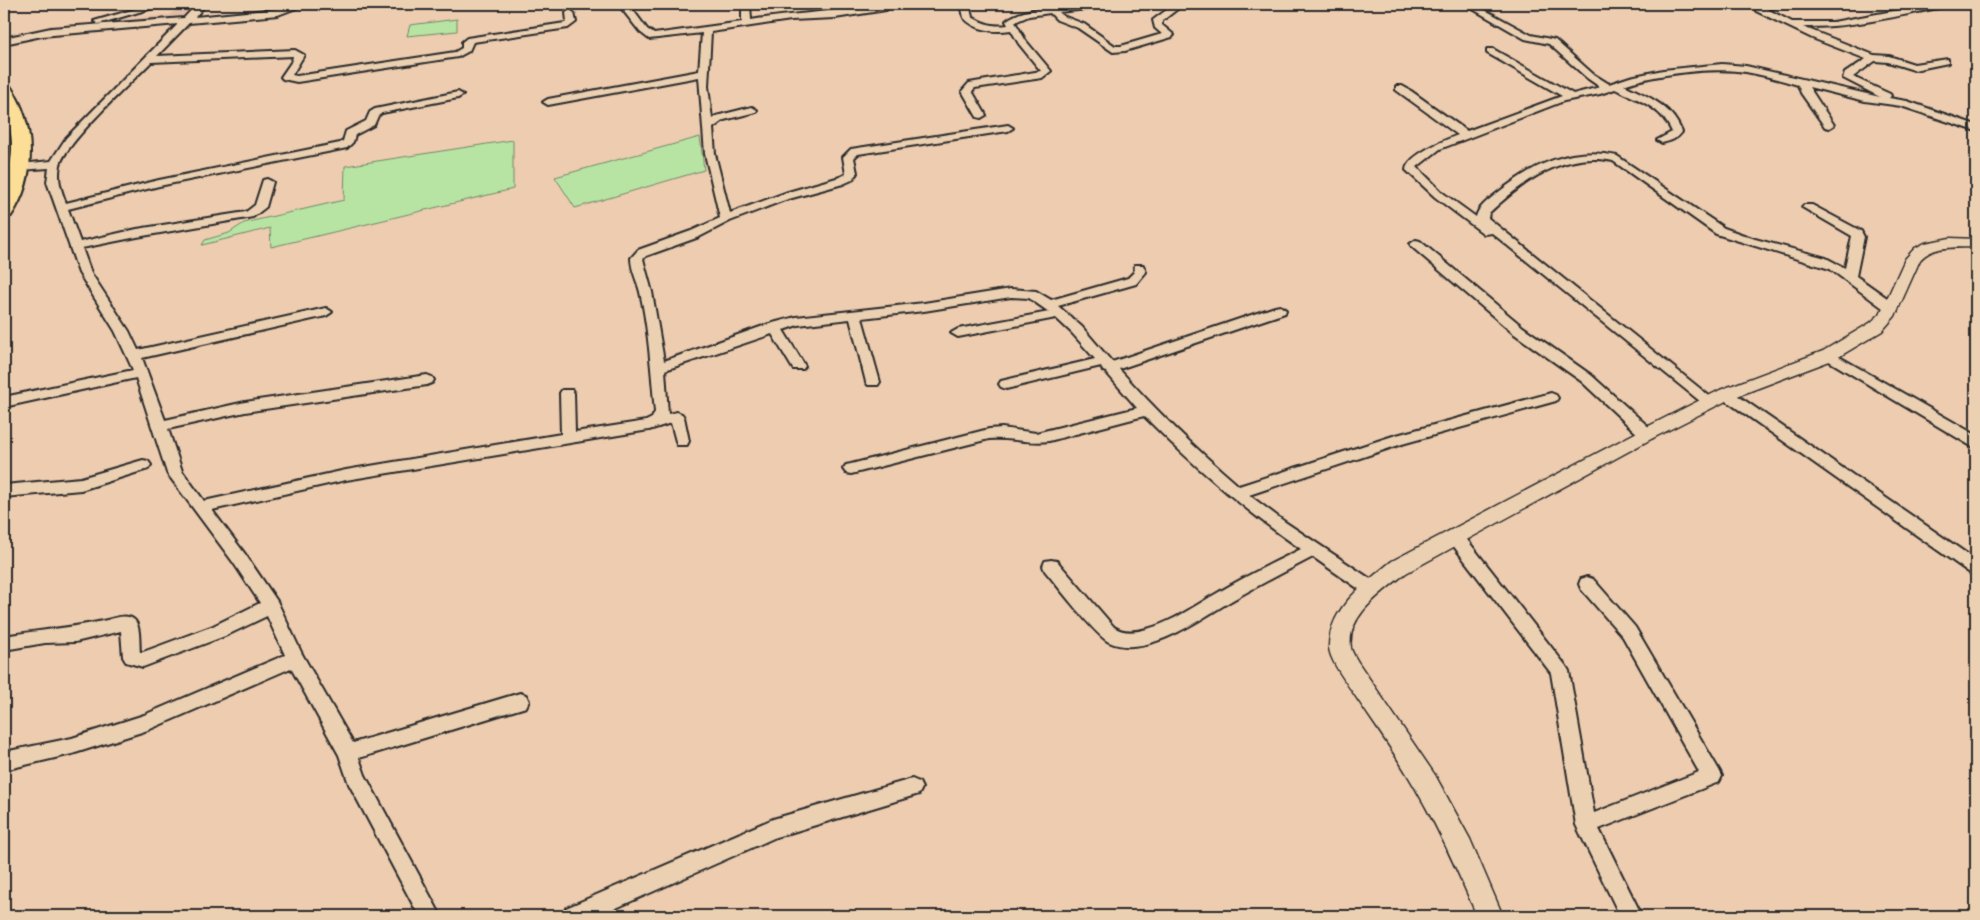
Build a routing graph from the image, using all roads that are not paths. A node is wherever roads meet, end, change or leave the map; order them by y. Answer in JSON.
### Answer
{"nodes":[{"id":1,"x":162,"y":4,"type":"edge"},
{"id":2,"x":202,"y":4,"type":"edge"},
{"id":3,"x":303,"y":4,"type":"edge"},
{"id":4,"x":622,"y":4,"type":"edge"},
{"id":5,"x":746,"y":4,"type":"edge"},
{"id":6,"x":965,"y":4,"type":"edge"},
{"id":7,"x":1107,"y":4,"type":"edge"},
{"id":8,"x":1176,"y":4,"type":"edge"},
{"id":9,"x":1239,"y":4,"type":"edge"},
{"id":10,"x":1249,"y":4,"type":"edge"},
{"id":11,"x":1468,"y":4,"type":"edge"},
{"id":12,"x":1943,"y":4,"type":"edge"},
{"id":13,"x":1773,"y":5,"type":"edge"},
{"id":14,"x":886,"y":7,"type":"dead end"},
{"id":15,"x":1053,"y":11,"type":"junction"},
{"id":16,"x":570,"y":13,"type":"dead end"},
{"id":17,"x":185,"y":21,"type":"junction"},
{"id":18,"x":747,"y":23,"type":"junction"},
{"id":19,"x":1788,"y":24,"type":"junction"},
{"id":20,"x":1012,"y":27,"type":"junction"},
{"id":21,"x":707,"y":30,"type":"junction"},
{"id":22,"x":43,"y":33,"type":"junction"},
{"id":23,"x":4,"y":41,"type":"edge"},
{"id":24,"x":1490,"y":51,"type":"dead end"},
{"id":25,"x":1873,"y":58,"type":"junction"},
{"id":26,"x":149,"y":59,"type":"junction"},
{"id":27,"x":1945,"y":61,"type":"dead end"},
{"id":28,"x":704,"y":73,"type":"junction"},
{"id":29,"x":1802,"y":83,"type":"junction"},
{"id":30,"x":1611,"y":86,"type":"junction"},
{"id":31,"x":1399,"y":88,"type":"dead end"},
{"id":32,"x":4,"y":90,"type":"edge"},
{"id":33,"x":458,"y":95,"type":"dead end"},
{"id":34,"x":1572,"y":97,"type":"junction"},
{"id":35,"x":548,"y":102,"type":"dead end"},
{"id":36,"x":1903,"y":103,"type":"junction"},
{"id":37,"x":752,"y":110,"type":"dead end"},
{"id":38,"x":981,"y":115,"type":"dead end"},
{"id":39,"x":1829,"y":125,"type":"dead end"},
{"id":40,"x":708,"y":127,"type":"junction"},
{"id":41,"x":1008,"y":128,"type":"dead end"},
{"id":42,"x":1976,"y":128,"type":"edge"},
{"id":43,"x":1464,"y":135,"type":"junction"},
{"id":44,"x":1662,"y":140,"type":"dead end"},
{"id":45,"x":55,"y":164,"type":"junction"},
{"id":46,"x":20,"y":167,"type":"junction"},
{"id":47,"x":268,"y":182,"type":"dead end"},
{"id":48,"x":1808,"y":206,"type":"dead end"},
{"id":49,"x":62,"y":207,"type":"junction"},
{"id":50,"x":4,"y":212,"type":"edge"},
{"id":51,"x":726,"y":219,"type":"junction"},
{"id":52,"x":1976,"y":243,"type":"edge"},
{"id":53,"x":1416,"y":244,"type":"dead end"},
{"id":54,"x":76,"y":246,"type":"junction"},
{"id":55,"x":1532,"y":258,"type":"junction"},
{"id":56,"x":1139,"y":268,"type":"dead end"},
{"id":57,"x":1849,"y":277,"type":"junction"},
{"id":58,"x":1892,"y":308,"type":"junction"},
{"id":59,"x":1053,"y":309,"type":"junction"},
{"id":60,"x":1280,"y":310,"type":"dead end"},
{"id":61,"x":326,"y":312,"type":"dead end"},
{"id":62,"x":855,"y":315,"type":"junction"},
{"id":63,"x":774,"y":327,"type":"junction"},
{"id":64,"x":958,"y":333,"type":"dead end"},
{"id":65,"x":1829,"y":354,"type":"junction"},
{"id":66,"x":134,"y":355,"type":"junction"},
{"id":67,"x":1106,"y":365,"type":"junction"},
{"id":68,"x":798,"y":366,"type":"dead end"},
{"id":69,"x":658,"y":368,"type":"junction"},
{"id":70,"x":139,"y":373,"type":"junction"},
{"id":71,"x":427,"y":380,"type":"dead end"},
{"id":72,"x":873,"y":382,"type":"dead end"},
{"id":73,"x":1006,"y":384,"type":"dead end"},
{"id":74,"x":567,"y":393,"type":"dead end"},
{"id":75,"x":1551,"y":398,"type":"dead end"},
{"id":76,"x":1719,"y":398,"type":"junction"},
{"id":77,"x":4,"y":402,"type":"edge"},
{"id":78,"x":1147,"y":410,"type":"junction"},
{"id":79,"x":658,"y":422,"type":"junction"},
{"id":80,"x":160,"y":426,"type":"junction"},
{"id":81,"x":1647,"y":434,"type":"junction"},
{"id":82,"x":568,"y":439,"type":"junction"},
{"id":83,"x":682,"y":441,"type":"dead end"},
{"id":84,"x":1976,"y":442,"type":"edge"},
{"id":85,"x":143,"y":465,"type":"dead end"},
{"id":86,"x":851,"y":469,"type":"dead end"},
{"id":87,"x":4,"y":491,"type":"edge"},
{"id":88,"x":1236,"y":493,"type":"junction"},
{"id":89,"x":201,"y":506,"type":"junction"},
{"id":90,"x":1455,"y":536,"type":"junction"},
{"id":91,"x":1313,"y":550,"type":"junction"},
{"id":92,"x":1051,"y":566,"type":"dead end"},
{"id":93,"x":1976,"y":568,"type":"edge"},
{"id":94,"x":1586,"y":584,"type":"dead end"},
{"id":95,"x":1372,"y":589,"type":"junction"},
{"id":96,"x":271,"y":606,"type":"junction"},
{"id":97,"x":4,"y":643,"type":"edge"},
{"id":98,"x":296,"y":658,"type":"junction"},
{"id":99,"x":520,"y":701,"type":"dead end"},
{"id":100,"x":348,"y":753,"type":"junction"},
{"id":101,"x":4,"y":761,"type":"edge"},
{"id":102,"x":912,"y":788,"type":"dead end"},
{"id":103,"x":1586,"y":825,"type":"junction"},
{"id":104,"x":430,"y":916,"type":"edge"},
{"id":105,"x":574,"y":916,"type":"edge"},
{"id":106,"x":1490,"y":916,"type":"edge"},
{"id":107,"x":1631,"y":916,"type":"edge"}],
"edges":[{"from":1,"to":22,"type":"street"},
{"from":2,"to":17,"type":"street"},
{"from":3,"to":17,"type":"street"},
{"from":4,"to":21,"type":"street"},
{"from":5,"to":18,"type":"street"},
{"from":6,"to":20,"type":"street"},
{"from":7,"to":15,"type":"street"},
{"from":8,"to":15,"type":"street"},
{"from":9,"to":10,"type":"street"},
{"from":11,"to":30,"type":"street"},
{"from":12,"to":19,"type":"street"},
{"from":13,"to":19,"type":"street"},
{"from":14,"to":18,"type":"street"},
{"from":15,"to":20,"type":"street"},
{"from":16,"to":26,"type":"street"},
{"from":17,"to":22,"type":"street"},
{"from":17,"to":26,"type":"street"},
{"from":18,"to":21,"type":"street"},
{"from":19,"to":25,"type":"street"},
{"from":20,"to":38,"type":"street"},
{"from":21,"to":28,"type":"street"},
{"from":22,"to":23,"type":"street"},
{"from":24,"to":34,"type":"street"},
{"from":25,"to":27,"type":"street"},
{"from":25,"to":36,"type":"street"},
{"from":26,"to":45,"type":"street"},
{"from":28,"to":35,"type":"street"},
{"from":28,"to":40,"type":"street"},
{"from":29,"to":30,"type":"street"},
{"from":29,"to":36,"type":"street"},
{"from":29,"to":39,"type":"street"},
{"from":30,"to":34,"type":"street"},
{"from":30,"to":44,"type":"street"},
{"from":31,"to":43,"type":"street"},
{"from":32,"to":46,"type":"highway"},
{"from":33,"to":49,"type":"street"},
{"from":34,"to":43,"type":"street"},
{"from":36,"to":42,"type":"street"},
{"from":37,"to":40,"type":"street"},
{"from":40,"to":51,"type":"street"},
{"from":41,"to":51,"type":"street"},
{"from":43,"to":55,"type":"street"},
{"from":45,"to":46,"type":"street"},
{"from":45,"to":49,"type":"street"},
{"from":46,"to":50,"type":"highway"},
{"from":47,"to":54,"type":"street"},
{"from":48,"to":57,"type":"street"},
{"from":49,"to":54,"type":"street"},
{"from":51,"to":69,"type":"street"},
{"from":52,"to":58,"type":"street"},
{"from":53,"to":81,"type":"street"},
{"from":54,"to":66,"type":"street"},
{"from":55,"to":57,"type":"street"},
{"from":55,"to":76,"type":"street"},
{"from":56,"to":59,"type":"street"},
{"from":57,"to":58,"type":"street"},
{"from":58,"to":65,"type":"street"},
{"from":59,"to":62,"type":"street"},
{"from":59,"to":64,"type":"street"},
{"from":59,"to":67,"type":"street"},
{"from":60,"to":67,"type":"street"},
{"from":61,"to":66,"type":"street"},
{"from":62,"to":63,"type":"street"},
{"from":62,"to":72,"type":"street"},
{"from":63,"to":68,"type":"street"},
{"from":63,"to":69,"type":"street"},
{"from":65,"to":76,"type":"street"},
{"from":65,"to":84,"type":"street"},
{"from":66,"to":70,"type":"street"},
{"from":67,"to":73,"type":"street"},
{"from":67,"to":78,"type":"street"},
{"from":69,"to":79,"type":"street"},
{"from":70,"to":77,"type":"street"},
{"from":70,"to":80,"type":"street"},
{"from":71,"to":80,"type":"street"},
{"from":74,"to":82,"type":"street"},
{"from":75,"to":88,"type":"street"},
{"from":76,"to":81,"type":"street"},
{"from":76,"to":93,"type":"street"},
{"from":78,"to":86,"type":"street"},
{"from":78,"to":88,"type":"street"},
{"from":79,"to":82,"type":"street"},
{"from":79,"to":83,"type":"street"},
{"from":80,"to":89,"type":"street"},
{"from":81,"to":90,"type":"street"},
{"from":82,"to":89,"type":"street"},
{"from":85,"to":87,"type":"street"},
{"from":88,"to":91,"type":"street"},
{"from":89,"to":96,"type":"street"},
{"from":90,"to":95,"type":"street"},
{"from":90,"to":103,"type":"street"},
{"from":91,"to":92,"type":"street"},
{"from":91,"to":95,"type":"street"},
{"from":94,"to":103,"type":"street"},
{"from":95,"to":106,"type":"street"},
{"from":96,"to":97,"type":"street"},
{"from":96,"to":98,"type":"street"},
{"from":98,"to":100,"type":"street"},
{"from":98,"to":101,"type":"street"},
{"from":99,"to":100,"type":"street"},
{"from":100,"to":104,"type":"street"},
{"from":102,"to":105,"type":"street"},
{"from":103,"to":107,"type":"street"}]}
